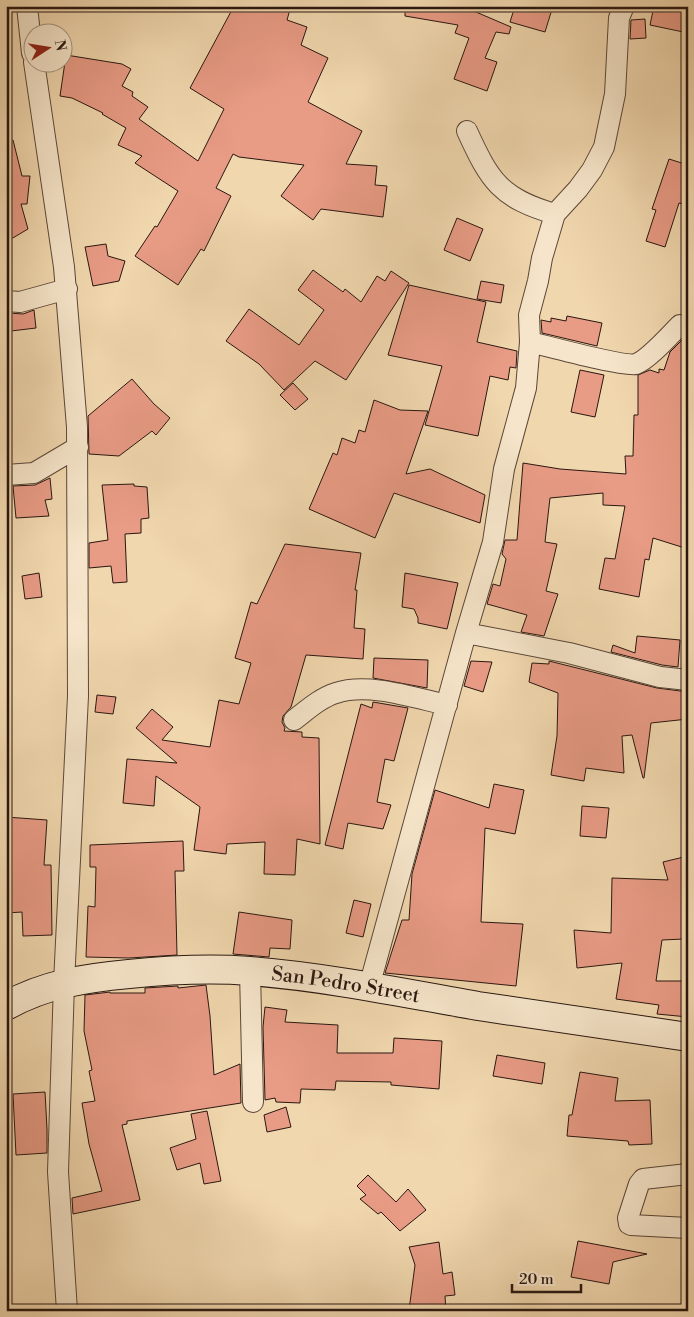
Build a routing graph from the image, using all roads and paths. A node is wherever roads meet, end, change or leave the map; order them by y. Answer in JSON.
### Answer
{"nodes":[{"id":1,"x":26,"y":6,"type":"edge"},
{"id":2,"x":624,"y":6,"type":"edge"},
{"id":3,"x":28,"y":22,"type":"edge"},
{"id":4,"x":35,"y":72,"type":"edge"},
{"id":5,"x":467,"y":132,"type":"dead end"},
{"id":6,"x":555,"y":214,"type":"junction"},
{"id":7,"x":67,"y":289,"type":"junction"},
{"id":8,"x":6,"y":302,"type":"edge"},
{"id":9,"x":680,"y":326,"type":"dead end"},
{"id":10,"x":530,"y":342,"type":"junction"},
{"id":11,"x":78,"y":447,"type":"junction"},
{"id":12,"x":6,"y":476,"type":"edge"},
{"id":13,"x":466,"y":633,"type":"junction"},
{"id":14,"x":688,"y":680,"type":"edge"},
{"id":15,"x":447,"y":705,"type":"junction"},
{"id":16,"x":294,"y":720,"type":"dead end"},
{"id":17,"x":250,"y":971,"type":"junction"},
{"id":18,"x":64,"y":983,"type":"junction"},
{"id":19,"x":369,"y":987,"type":"junction"},
{"id":20,"x":6,"y":1006,"type":"edge"},
{"id":21,"x":688,"y":1037,"type":"edge"},
{"id":22,"x":253,"y":1102,"type":"dead end"},
{"id":23,"x":688,"y":1174,"type":"edge"},
{"id":24,"x":688,"y":1228,"type":"edge"},
{"id":25,"x":67,"y":1311,"type":"edge"}],
"edges":[{"from":1,"to":3,"type":"street"},
{"from":2,"to":6,"type":"street"},
{"from":4,"to":7,"type":"street"},
{"from":5,"to":6,"type":"street"},
{"from":6,"to":10,"type":"street"},
{"from":7,"to":8,"type":"street"},
{"from":7,"to":11,"type":"street"},
{"from":9,"to":10,"type":"street"},
{"from":10,"to":13,"type":"street"},
{"from":11,"to":12,"type":"street"},
{"from":11,"to":18,"type":"street"},
{"from":13,"to":14,"type":"street"},
{"from":13,"to":15,"type":"street"},
{"from":15,"to":16,"type":"street"},
{"from":15,"to":19,"type":"street"},
{"from":17,"to":18,"type":"street","name":"San Pedro Street"},
{"from":17,"to":19,"type":"street","name":"San Pedro Street"},
{"from":17,"to":22,"type":"street"},
{"from":18,"to":20,"type":"street","name":"San Pedro Street"},
{"from":18,"to":25,"type":"street"},
{"from":19,"to":21,"type":"street","name":"San Pedro Street"},
{"from":23,"to":24,"type":"street"}]}
